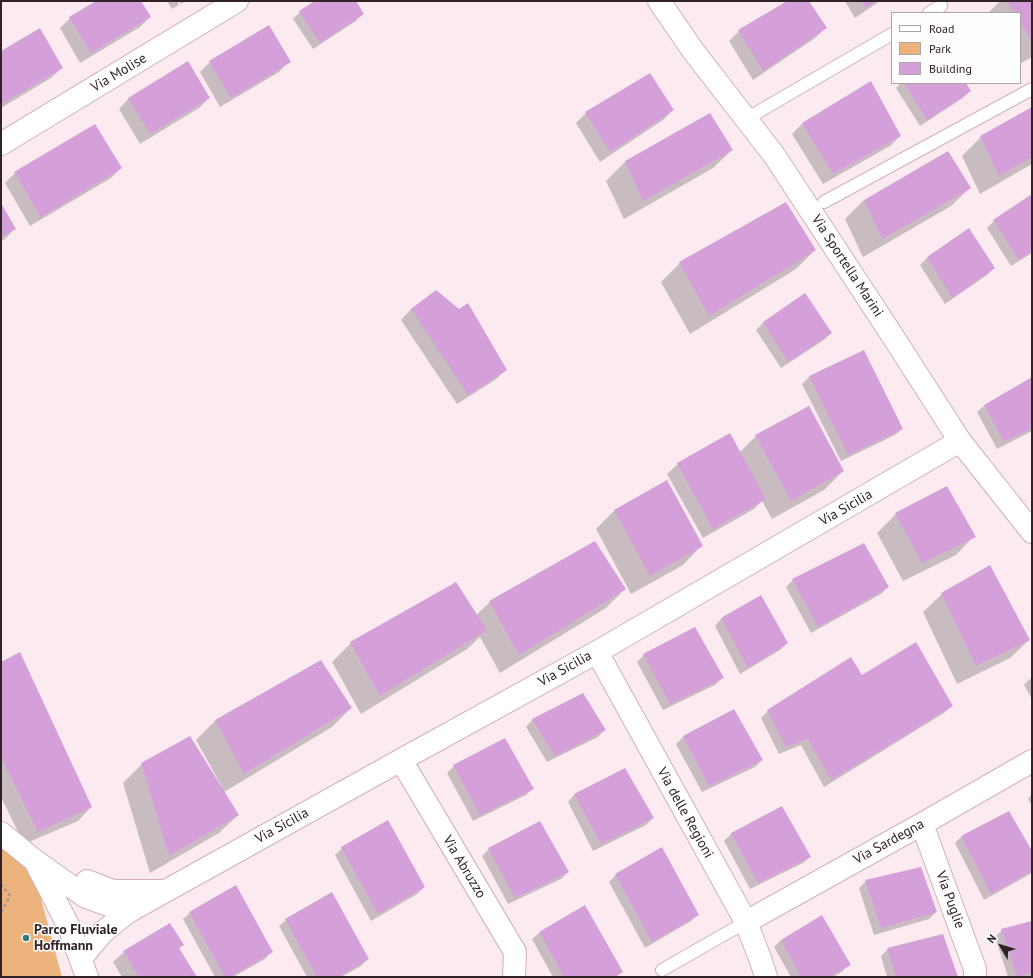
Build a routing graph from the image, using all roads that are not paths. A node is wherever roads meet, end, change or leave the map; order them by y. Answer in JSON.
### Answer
{"nodes":[{"id":1,"x":237,"y":1,"type":"edge"},
{"id":2,"x":659,"y":1,"type":"edge"},
{"id":3,"x":941,"y":6,"type":"dead end"},
{"id":4,"x":931,"y":12,"type":"edge"},
{"id":5,"x":891,"y":35,"type":"edge"},
{"id":6,"x":1032,"y":89,"type":"edge"},
{"id":7,"x":746,"y":119,"type":"junction"},
{"id":8,"x":1,"y":144,"type":"edge"},
{"id":9,"x":824,"y":202,"type":"dead end"},
{"id":10,"x":960,"y":441,"type":"junction"},
{"id":11,"x":1032,"y":532,"type":"edge"},
{"id":12,"x":596,"y":652,"type":"junction"},
{"id":13,"x":401,"y":760,"type":"junction"},
{"id":14,"x":1032,"y":761,"type":"edge"},
{"id":15,"x":922,"y":824,"type":"junction"},
{"id":16,"x":1,"y":833,"type":"edge"},
{"id":17,"x":34,"y":860,"type":"junction"},
{"id":18,"x":166,"y":891,"type":"junction"},
{"id":19,"x":128,"y":912,"type":"junction"},
{"id":20,"x":746,"y":922,"type":"junction"},
{"id":21,"x":84,"y":968,"type":"edge"},
{"id":22,"x":662,"y":970,"type":"dead end"},
{"id":23,"x":514,"y":977,"type":"edge"},
{"id":24,"x":766,"y":977,"type":"edge"},
{"id":25,"x":975,"y":977,"type":"edge"}],
"edges":[{"from":1,"to":8,"type":"street","name":"Via Molise"},
{"from":2,"to":7,"type":"street","name":"Via Sportella Marini"},
{"from":3,"to":4,"type":"lane"},
{"from":5,"to":7,"type":"lane"},
{"from":6,"to":9,"type":"lane"},
{"from":7,"to":10,"type":"street","name":"Via Sportella Marini"},
{"from":10,"to":11,"type":"street","name":"Via Sportella Marini"},
{"from":10,"to":12,"type":"street","name":"Via Sicilia"},
{"from":12,"to":13,"type":"street","name":"Via Sicilia"},
{"from":12,"to":20,"type":"street","name":"Via delle Regioni"},
{"from":13,"to":18,"type":"street","name":"Via Sicilia"},
{"from":13,"to":23,"type":"street","name":"Via Abruzzo"},
{"from":14,"to":15,"type":"street","name":"Via Sardegna"},
{"from":15,"to":20,"type":"street","name":"Via Sardegna"},
{"from":15,"to":25,"type":"street","name":"Via Puglie"},
{"from":16,"to":17,"type":"street","name":"Via Sicilia"},
{"from":17,"to":18,"type":"street","name":"Via Sicilia"},
{"from":17,"to":19,"type":"street","name":"Via Sicilia"},
{"from":17,"to":21,"type":"street"},
{"from":18,"to":19,"type":"street","name":"Via Sicilia"},
{"from":19,"to":21,"type":"street"},
{"from":20,"to":22,"type":"lane"},
{"from":20,"to":24,"type":"street","name":"Via delle Regioni"}]}
